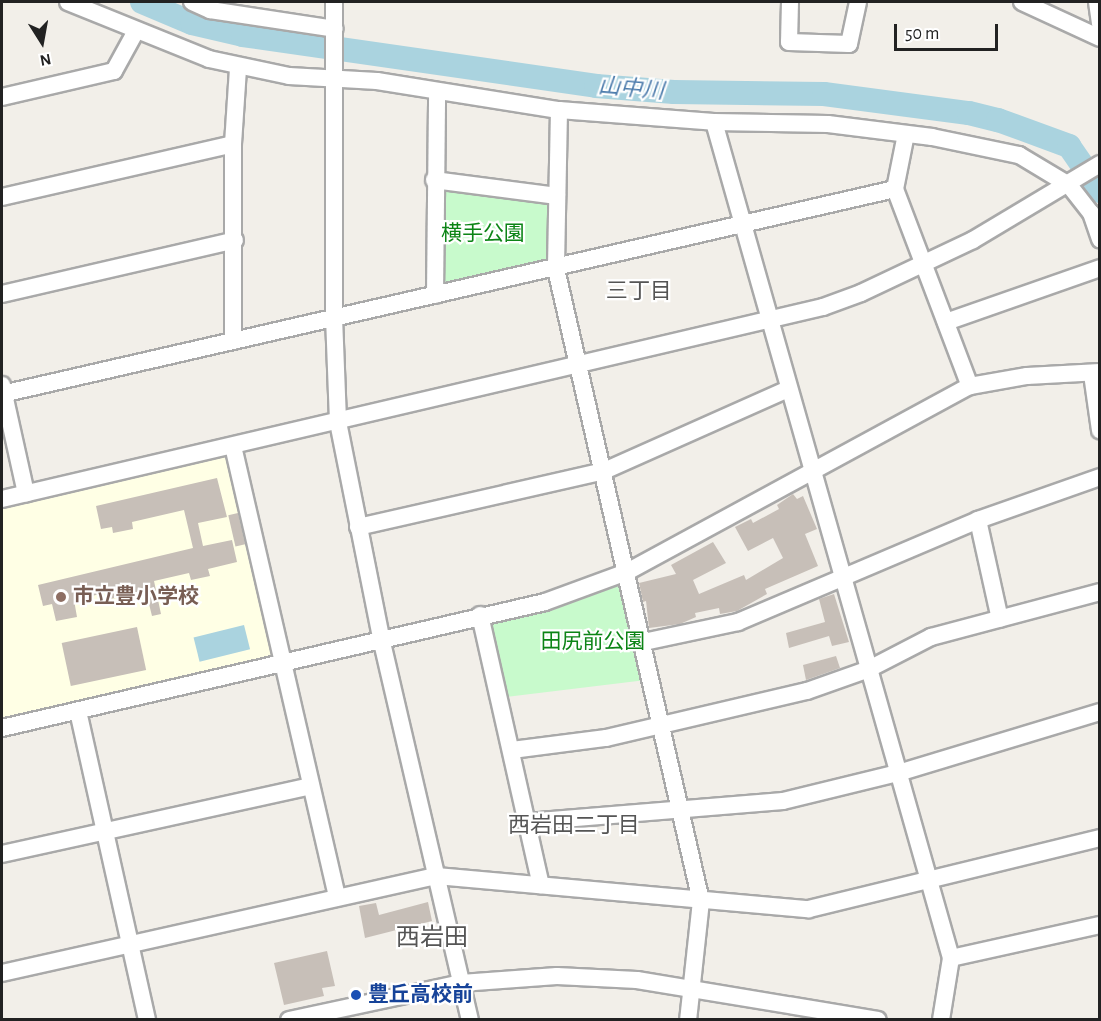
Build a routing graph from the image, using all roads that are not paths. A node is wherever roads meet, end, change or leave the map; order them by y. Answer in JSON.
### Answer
{"nodes":[{"id":1,"x":68,"y":2,"type":"edge"},
{"id":2,"x":192,"y":2,"type":"edge"},
{"id":3,"x":334,"y":2,"type":"edge"},
{"id":4,"x":790,"y":2,"type":"edge"},
{"id":5,"x":858,"y":2,"type":"edge"},
{"id":6,"x":1022,"y":2,"type":"edge"},
{"id":7,"x":1096,"y":2,"type":"edge"},
{"id":8,"x":1100,"y":24,"type":"edge"},
{"id":9,"x":136,"y":31,"type":"junction"},
{"id":10,"x":335,"y":32,"type":"junction"},
{"id":11,"x":1100,"y":38,"type":"edge"},
{"id":12,"x":238,"y":68,"type":"junction"},
{"id":13,"x":334,"y":75,"type":"junction"},
{"id":14,"x":437,"y":92,"type":"junction"},
{"id":15,"x":2,"y":97,"type":"edge"},
{"id":16,"x":559,"y":110,"type":"junction"},
{"id":17,"x":714,"y":122,"type":"junction"},
{"id":18,"x":906,"y":134,"type":"junction"},
{"id":19,"x":233,"y":144,"type":"junction"},
{"id":20,"x":1100,"y":164,"type":"edge"},
{"id":21,"x":434,"y":180,"type":"junction"},
{"id":22,"x":1069,"y":185,"type":"junction"},
{"id":23,"x":895,"y":189,"type":"junction"},
{"id":24,"x":557,"y":196,"type":"junction"},
{"id":25,"x":2,"y":197,"type":"edge"},
{"id":26,"x":741,"y":223,"type":"junction"},
{"id":27,"x":1100,"y":239,"type":"edge"},
{"id":28,"x":235,"y":240,"type":"junction"},
{"id":29,"x":925,"y":264,"type":"junction"},
{"id":30,"x":1100,"y":268,"type":"edge"},
{"id":31,"x":556,"y":269,"type":"junction"},
{"id":32,"x":2,"y":294,"type":"edge"},
{"id":33,"x":435,"y":295,"type":"junction"},
{"id":34,"x":334,"y":317,"type":"junction"},
{"id":35,"x":769,"y":322,"type":"junction"},
{"id":36,"x":946,"y":322,"type":"junction"},
{"id":37,"x":233,"y":341,"type":"junction"},
{"id":38,"x":579,"y":365,"type":"junction"},
{"id":39,"x":1096,"y":373,"type":"edge"},
{"id":40,"x":970,"y":386,"type":"junction"},
{"id":41,"x":788,"y":389,"type":"junction"},
{"id":42,"x":2,"y":391,"type":"edge"},
{"id":43,"x":338,"y":422,"type":"junction"},
{"id":44,"x":1100,"y":430,"type":"edge"},
{"id":45,"x":233,"y":446,"type":"junction"},
{"id":46,"x":604,"y":471,"type":"junction"},
{"id":47,"x":812,"y":472,"type":"junction"},
{"id":48,"x":1100,"y":477,"type":"edge"},
{"id":49,"x":26,"y":494,"type":"junction"},
{"id":50,"x":2,"y":499,"type":"edge"},
{"id":51,"x":978,"y":520,"type":"junction"},
{"id":52,"x":358,"y":527,"type":"junction"},
{"id":53,"x":627,"y":572,"type":"junction"},
{"id":54,"x":843,"y":576,"type":"junction"},
{"id":55,"x":1100,"y":592,"type":"edge"},
{"id":56,"x":480,"y":615,"type":"junction"},
{"id":57,"x":1000,"y":619,"type":"junction"},
{"id":58,"x":381,"y":638,"type":"junction"},
{"id":59,"x":644,"y":642,"type":"junction"},
{"id":60,"x":283,"y":663,"type":"junction"},
{"id":61,"x":869,"y":669,"type":"junction"},
{"id":62,"x":78,"y":711,"type":"junction"},
{"id":63,"x":1100,"y":712,"type":"edge"},
{"id":64,"x":662,"y":726,"type":"junction"},
{"id":65,"x":2,"y":729,"type":"edge"},
{"id":66,"x":512,"y":750,"type":"junction"},
{"id":67,"x":898,"y":773,"type":"junction"},
{"id":68,"x":311,"y":786,"type":"junction"},
{"id":69,"x":682,"y":811,"type":"junction"},
{"id":70,"x":527,"y":822,"type":"junction"},
{"id":71,"x":105,"y":833,"type":"junction"},
{"id":72,"x":1100,"y":838,"type":"edge"},
{"id":73,"x":2,"y":854,"type":"edge"},
{"id":74,"x":436,"y":876,"type":"junction"},
{"id":75,"x":929,"y":880,"type":"junction"},
{"id":76,"x":541,"y":885,"type":"junction"},
{"id":77,"x":337,"y":897,"type":"junction"},
{"id":78,"x":701,"y":901,"type":"junction"},
{"id":79,"x":1100,"y":925,"type":"edge"},
{"id":80,"x":130,"y":945,"type":"junction"},
{"id":81,"x":951,"y":958,"type":"junction"},
{"id":82,"x":2,"y":974,"type":"edge"},
{"id":83,"x":461,"y":983,"type":"junction"},
{"id":84,"x":692,"y":988,"type":"junction"},
{"id":85,"x":147,"y":1020,"type":"edge"},
{"id":86,"x":288,"y":1020,"type":"edge"},
{"id":87,"x":470,"y":1020,"type":"edge"},
{"id":88,"x":688,"y":1020,"type":"edge"},
{"id":89,"x":878,"y":1020,"type":"edge"},
{"id":90,"x":941,"y":1020,"type":"edge"}],
"edges":[{"from":1,"to":9,"type":"street"},
{"from":2,"to":10,"type":"street"},
{"from":3,"to":10,"type":"street"},
{"from":4,"to":5,"type":"street"},
{"from":6,"to":11,"type":"street"},
{"from":7,"to":8,"type":"street"},
{"from":9,"to":12,"type":"street"},
{"from":9,"to":15,"type":"street"},
{"from":10,"to":13,"type":"street"},
{"from":12,"to":13,"type":"street"},
{"from":12,"to":19,"type":"street"},
{"from":13,"to":14,"type":"street"},
{"from":13,"to":34,"type":"street"},
{"from":14,"to":16,"type":"street"},
{"from":14,"to":21,"type":"street"},
{"from":16,"to":17,"type":"street"},
{"from":16,"to":24,"type":"street"},
{"from":17,"to":18,"type":"street"},
{"from":17,"to":26,"type":"street"},
{"from":18,"to":22,"type":"street"},
{"from":18,"to":23,"type":"street"},
{"from":19,"to":25,"type":"street"},
{"from":19,"to":28,"type":"street"},
{"from":20,"to":22,"type":"street"},
{"from":21,"to":24,"type":"street"},
{"from":21,"to":33,"type":"street"},
{"from":22,"to":27,"type":"street"},
{"from":22,"to":29,"type":"street"},
{"from":23,"to":26,"type":"street"},
{"from":23,"to":29,"type":"street"},
{"from":24,"to":31,"type":"street"},
{"from":26,"to":31,"type":"street"},
{"from":26,"to":35,"type":"street"},
{"from":28,"to":32,"type":"street"},
{"from":28,"to":37,"type":"street"},
{"from":29,"to":35,"type":"street"},
{"from":29,"to":36,"type":"street"},
{"from":30,"to":36,"type":"street"},
{"from":31,"to":33,"type":"street"},
{"from":31,"to":38,"type":"street"},
{"from":33,"to":34,"type":"street"},
{"from":34,"to":37,"type":"street"},
{"from":34,"to":43,"type":"street"},
{"from":35,"to":38,"type":"street"},
{"from":35,"to":41,"type":"street"},
{"from":36,"to":40,"type":"street"},
{"from":37,"to":42,"type":"street"},
{"from":38,"to":43,"type":"street"},
{"from":38,"to":46,"type":"street"},
{"from":39,"to":40,"type":"street"},
{"from":39,"to":44,"type":"street"},
{"from":40,"to":47,"type":"street"},
{"from":41,"to":46,"type":"street"},
{"from":41,"to":47,"type":"street"},
{"from":42,"to":49,"type":"street"},
{"from":43,"to":45,"type":"street"},
{"from":43,"to":52,"type":"street"},
{"from":45,"to":49,"type":"street"},
{"from":45,"to":60,"type":"street"},
{"from":46,"to":52,"type":"street"},
{"from":46,"to":53,"type":"street"},
{"from":47,"to":53,"type":"street"},
{"from":47,"to":54,"type":"street"},
{"from":48,"to":51,"type":"street"},
{"from":49,"to":50,"type":"street"},
{"from":51,"to":54,"type":"street"},
{"from":51,"to":57,"type":"street"},
{"from":52,"to":58,"type":"street"},
{"from":53,"to":56,"type":"street"},
{"from":53,"to":59,"type":"street"},
{"from":54,"to":59,"type":"street"},
{"from":54,"to":61,"type":"street"},
{"from":55,"to":57,"type":"street"},
{"from":56,"to":58,"type":"street"},
{"from":56,"to":66,"type":"street"},
{"from":57,"to":61,"type":"street"},
{"from":58,"to":60,"type":"street"},
{"from":58,"to":74,"type":"street"},
{"from":59,"to":64,"type":"street"},
{"from":60,"to":62,"type":"street"},
{"from":60,"to":68,"type":"street"},
{"from":61,"to":64,"type":"street"},
{"from":61,"to":67,"type":"street"},
{"from":62,"to":65,"type":"street"},
{"from":62,"to":71,"type":"street"},
{"from":63,"to":67,"type":"street"},
{"from":64,"to":66,"type":"street"},
{"from":64,"to":69,"type":"street"},
{"from":66,"to":70,"type":"street"},
{"from":67,"to":69,"type":"street"},
{"from":67,"to":75,"type":"street"},
{"from":68,"to":71,"type":"street"},
{"from":68,"to":77,"type":"street"},
{"from":69,"to":70,"type":"street"},
{"from":69,"to":78,"type":"street"},
{"from":70,"to":76,"type":"street"},
{"from":71,"to":73,"type":"street"},
{"from":71,"to":80,"type":"street"},
{"from":72,"to":75,"type":"street"},
{"from":74,"to":76,"type":"street"},
{"from":74,"to":77,"type":"street"},
{"from":74,"to":83,"type":"street"},
{"from":75,"to":78,"type":"street"},
{"from":75,"to":81,"type":"street"},
{"from":76,"to":78,"type":"street"},
{"from":77,"to":80,"type":"street"},
{"from":78,"to":84,"type":"street"},
{"from":79,"to":81,"type":"street"},
{"from":80,"to":82,"type":"street"},
{"from":80,"to":85,"type":"street"},
{"from":81,"to":90,"type":"street"},
{"from":83,"to":84,"type":"street"},
{"from":83,"to":86,"type":"street"},
{"from":83,"to":87,"type":"street"},
{"from":84,"to":88,"type":"street"},
{"from":84,"to":89,"type":"street"}]}
